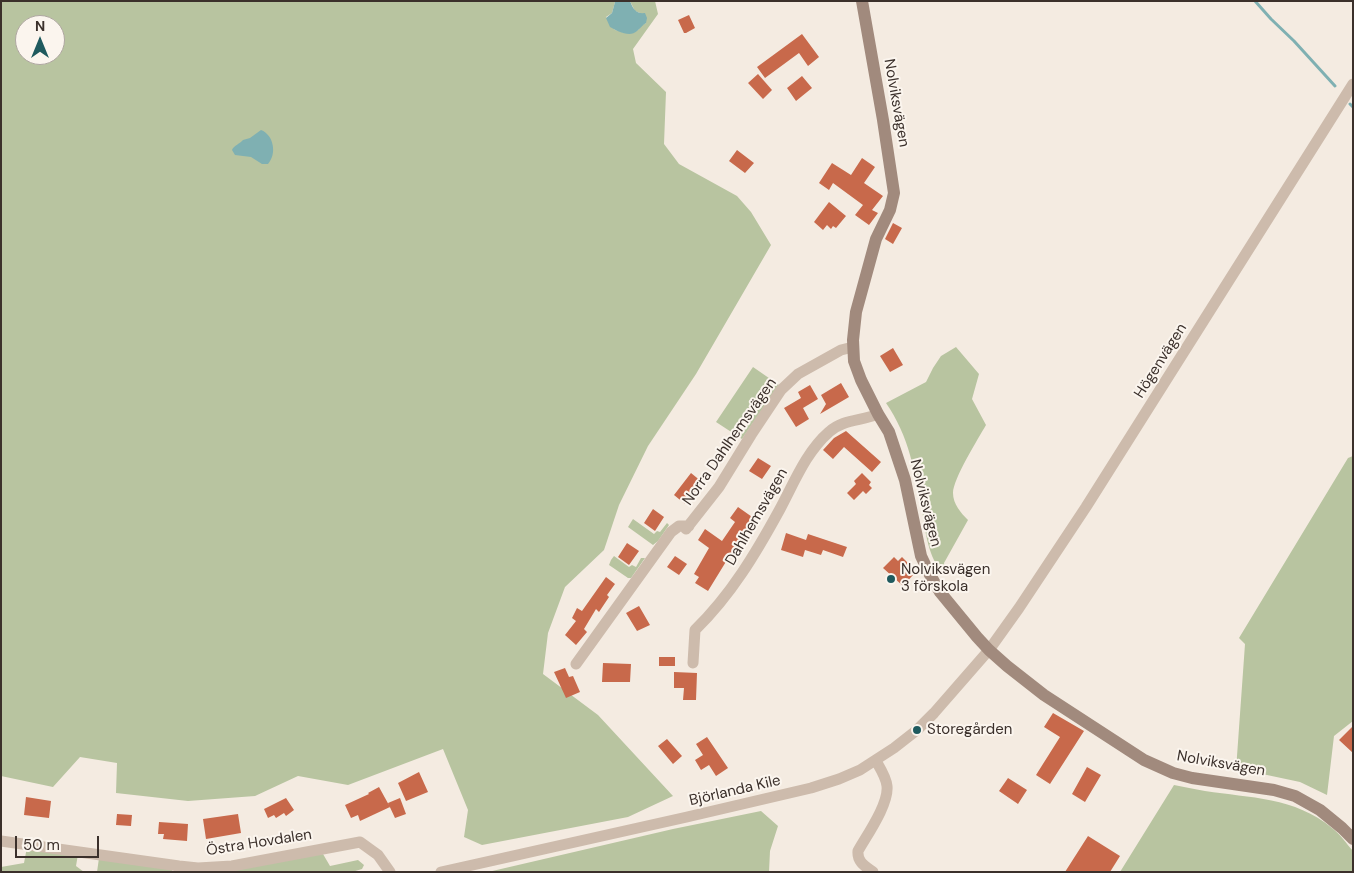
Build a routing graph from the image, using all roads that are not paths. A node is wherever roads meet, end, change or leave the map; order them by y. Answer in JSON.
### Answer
{"nodes":[{"id":1,"x":862,"y":1,"type":"edge"},
{"id":2,"x":1353,"y":84,"type":"edge"},
{"id":3,"x":852,"y":347,"type":"junction"},
{"id":4,"x":878,"y":414,"type":"junction"},
{"id":5,"x":989,"y":650,"type":"junction"},
{"id":6,"x":693,"y":663,"type":"dead end"},
{"id":7,"x":576,"y":664,"type":"dead end"},
{"id":8,"x":876,"y":761,"type":"junction"},
{"id":9,"x":1353,"y":839,"type":"edge"},
{"id":10,"x":1,"y":841,"type":"edge"},
{"id":11,"x":390,"y":872,"type":"edge"},
{"id":12,"x":441,"y":872,"type":"edge"},
{"id":13,"x":873,"y":872,"type":"edge"}],
"edges":[{"from":1,"to":3,"type":"street","name":"Nolviksvägen"},
{"from":2,"to":5,"type":"street","name":"Högenvägen"},
{"from":3,"to":4,"type":"street","name":"Nolviksvägen"},
{"from":3,"to":7,"type":"street","name":"Norra Dahlhemsvägen"},
{"from":4,"to":5,"type":"street","name":"Nolviksvägen"},
{"from":4,"to":6,"type":"street","name":"Dahlhemsvägen"},
{"from":5,"to":8,"type":"street","name":"Björlanda Kile"},
{"from":5,"to":9,"type":"street","name":"Nolviksvägen"},
{"from":8,"to":12,"type":"street","name":"Björlanda Kile"},
{"from":8,"to":13,"type":"street"},
{"from":10,"to":11,"type":"street","name":"Östra Hovdalen"}]}
